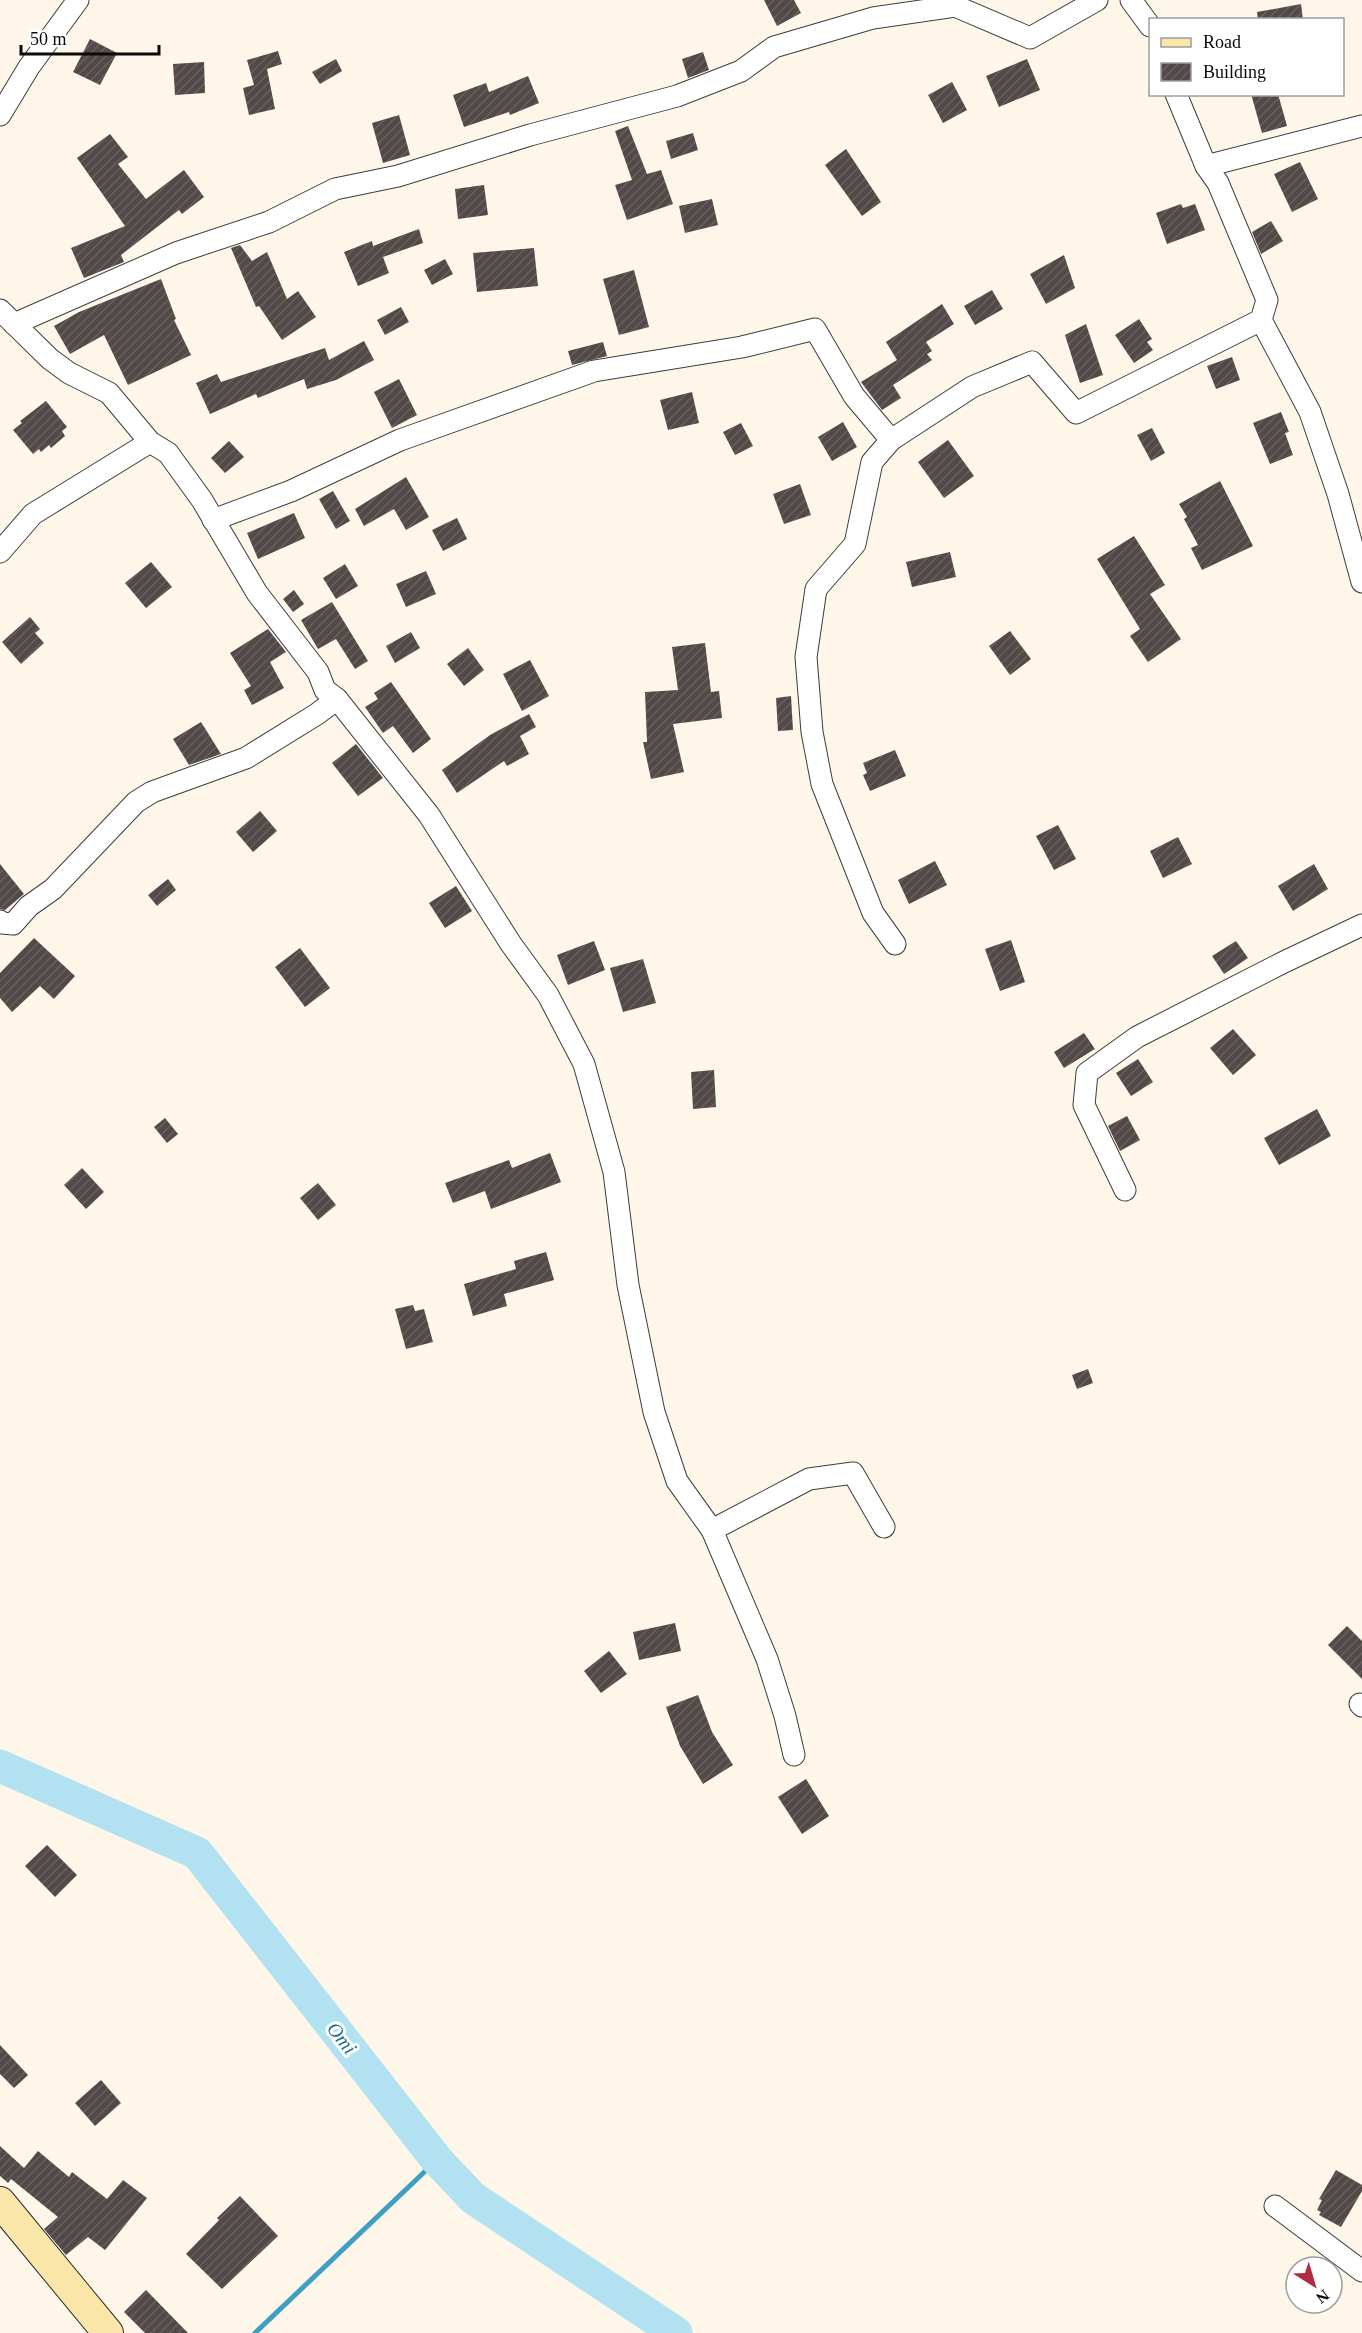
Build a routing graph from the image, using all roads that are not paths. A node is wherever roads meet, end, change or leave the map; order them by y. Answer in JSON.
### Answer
{"nodes":[{"id":1,"x":78,"y":0,"type":"edge"},
{"id":2,"x":1097,"y":0,"type":"edge"},
{"id":3,"x":1131,"y":0,"type":"edge"},
{"id":4,"x":1149,"y":25,"type":"edge"},
{"id":5,"x":1177,"y":96,"type":"edge"},
{"id":6,"x":0,"y":115,"type":"edge"},
{"id":7,"x":1362,"y":126,"type":"edge"},
{"id":8,"x":1206,"y":166,"type":"junction"},
{"id":9,"x":7,"y":317,"type":"edge"},
{"id":10,"x":1261,"y":320,"type":"junction"},
{"id":11,"x":891,"y":440,"type":"junction"},
{"id":12,"x":150,"y":442,"type":"junction"},
{"id":13,"x":213,"y":520,"type":"junction"},
{"id":14,"x":0,"y":552,"type":"edge"},
{"id":15,"x":1362,"y":582,"type":"edge"},
{"id":16,"x":337,"y":699,"type":"junction"},
{"id":17,"x":0,"y":921,"type":"edge"},
{"id":18,"x":1362,"y":925,"type":"edge"},
{"id":19,"x":895,"y":944,"type":"dead end"},
{"id":20,"x":1125,"y":1190,"type":"dead end"},
{"id":21,"x":884,"y":1527,"type":"dead end"},
{"id":22,"x":712,"y":1530,"type":"junction"},
{"id":23,"x":794,"y":1755,"type":"dead end"},
{"id":24,"x":0,"y":2202,"type":"edge"},
{"id":25,"x":1275,"y":2206,"type":"dead end"},
{"id":26,"x":1362,"y":2271,"type":"edge"},
{"id":27,"x":108,"y":2333,"type":"edge"}],
"edges":[{"from":1,"to":6,"type":"street"},
{"from":2,"to":9,"type":"street"},
{"from":3,"to":4,"type":"street"},
{"from":5,"to":8,"type":"street"},
{"from":7,"to":8,"type":"street"},
{"from":8,"to":10,"type":"street"},
{"from":9,"to":12,"type":"street"},
{"from":10,"to":11,"type":"street"},
{"from":10,"to":15,"type":"street"},
{"from":11,"to":13,"type":"street"},
{"from":11,"to":19,"type":"street"},
{"from":12,"to":13,"type":"street"},
{"from":12,"to":14,"type":"street"},
{"from":13,"to":16,"type":"street"},
{"from":16,"to":17,"type":"street"},
{"from":16,"to":22,"type":"street"},
{"from":18,"to":20,"type":"street"},
{"from":21,"to":22,"type":"street"},
{"from":22,"to":23,"type":"street"},
{"from":24,"to":27,"type":"street"},
{"from":25,"to":26,"type":"street"}]}
